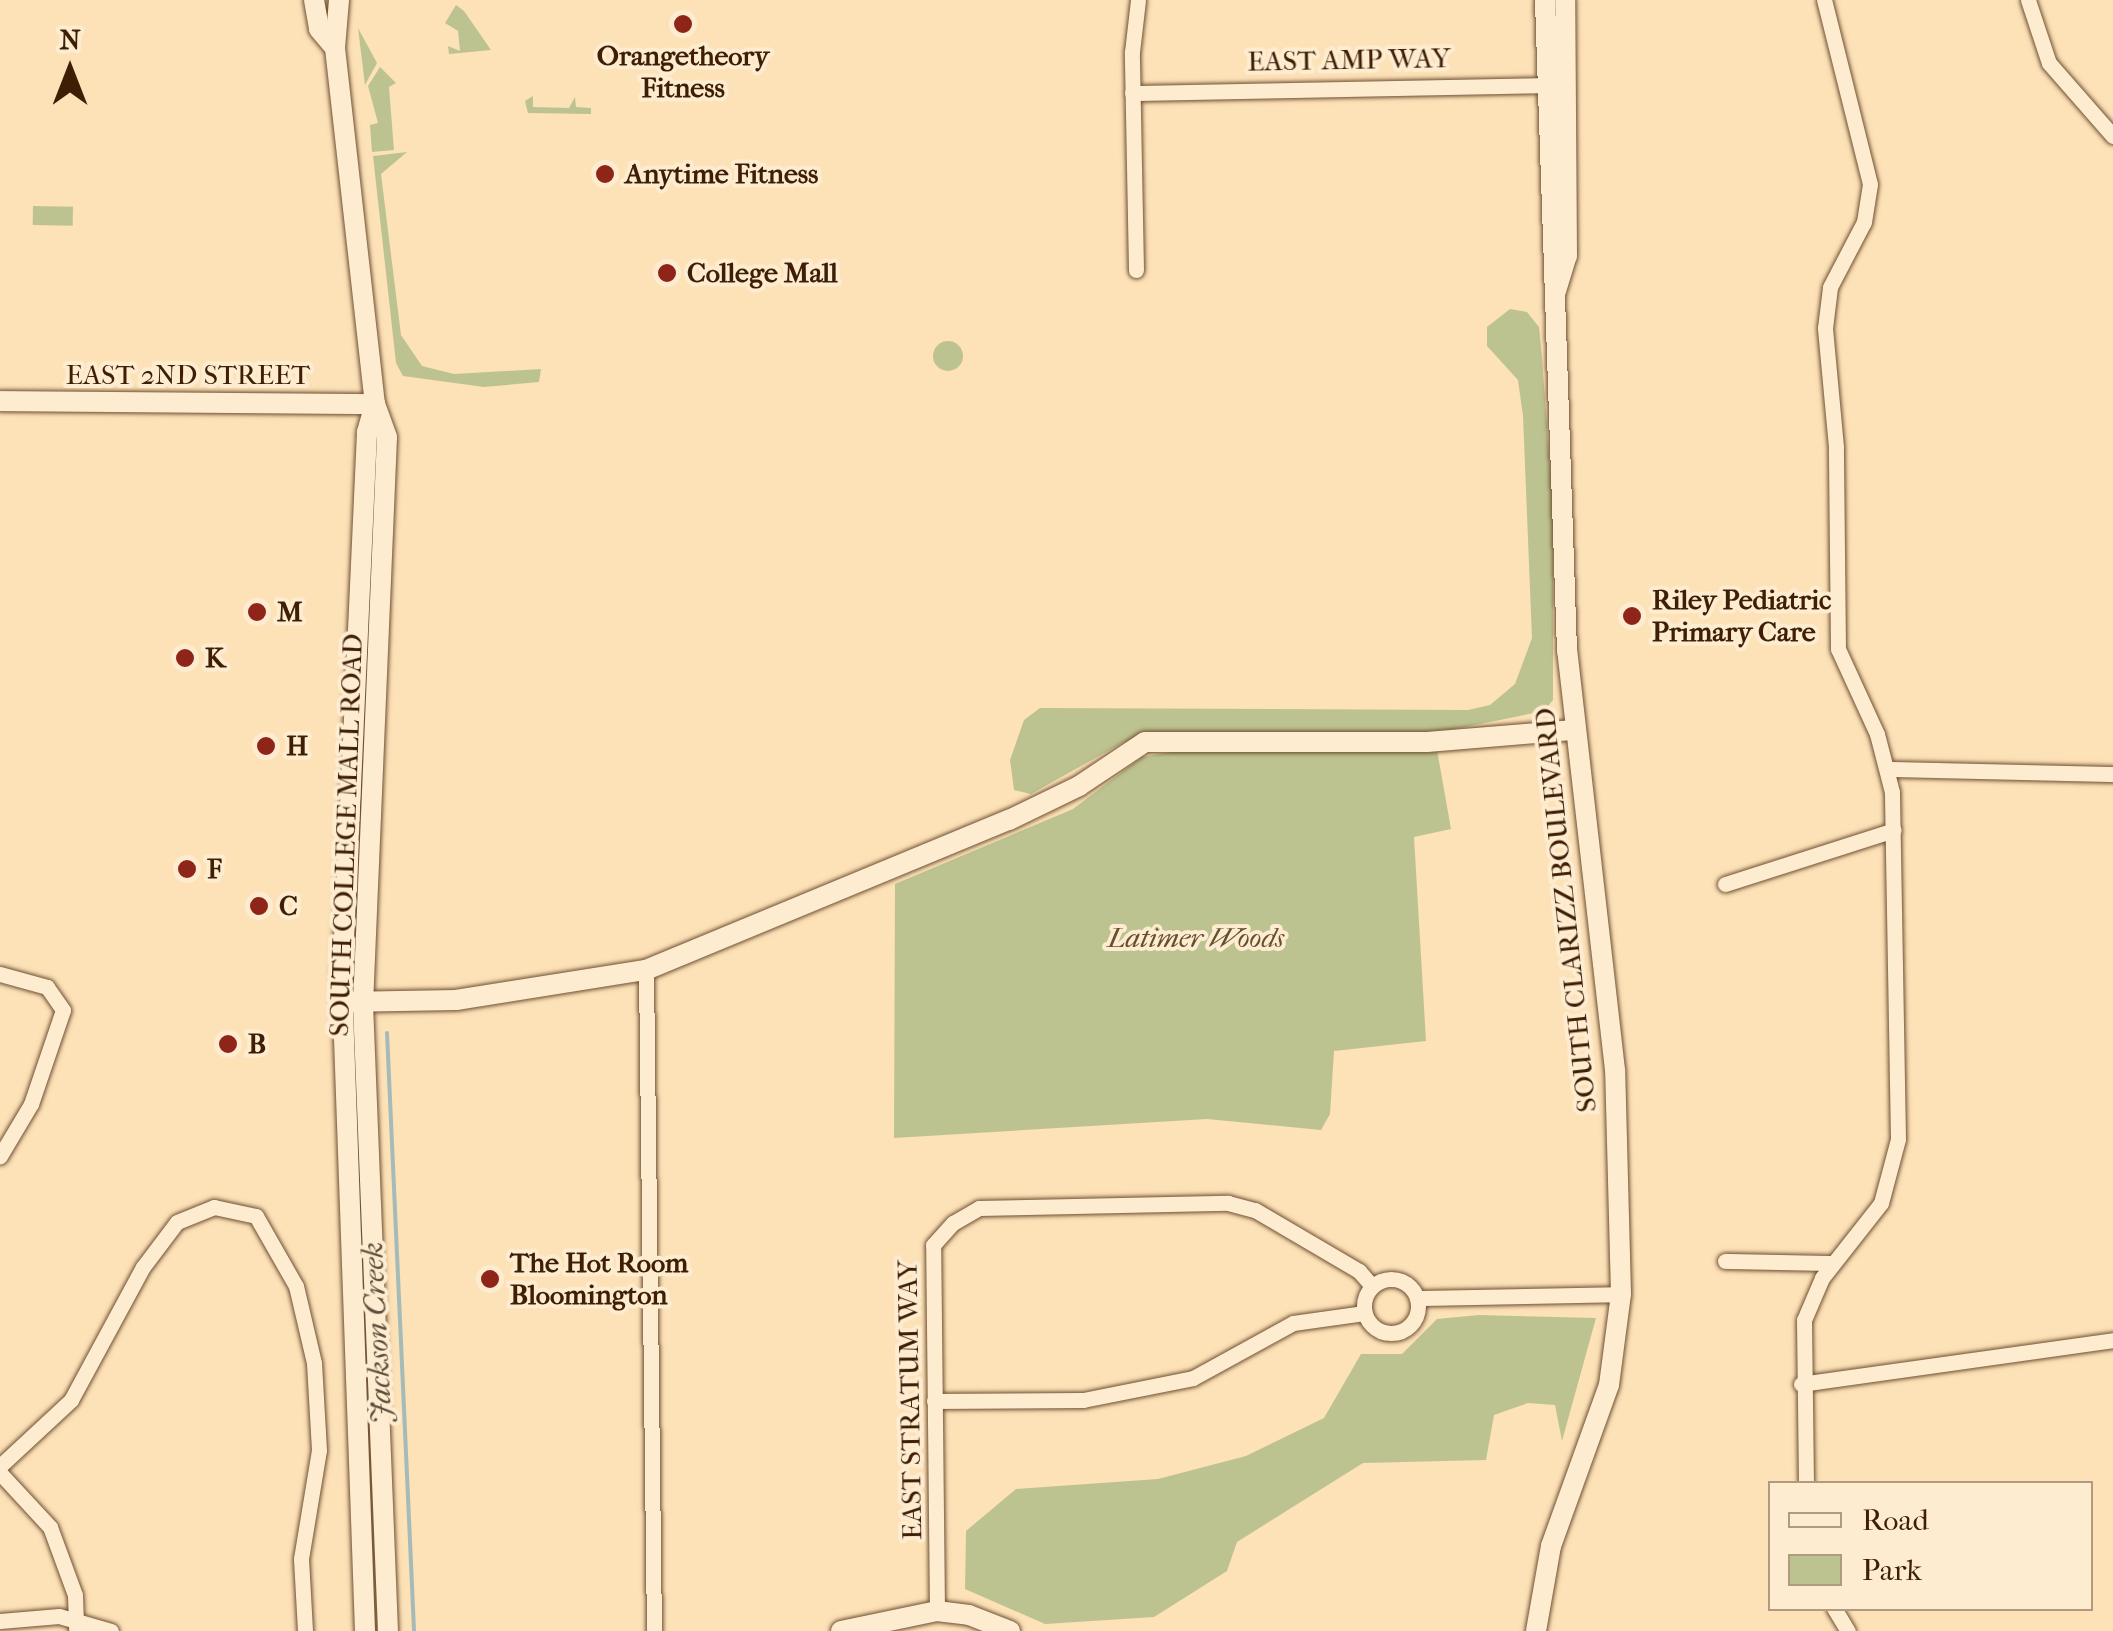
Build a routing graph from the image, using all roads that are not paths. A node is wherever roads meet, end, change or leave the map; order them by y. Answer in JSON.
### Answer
{"nodes":[{"id":1,"x":314,"y":0,"type":"edge"},
{"id":2,"x":339,"y":0,"type":"edge"},
{"id":3,"x":1138,"y":0,"type":"edge"},
{"id":4,"x":1546,"y":0,"type":"edge"},
{"id":5,"x":1565,"y":0,"type":"edge"},
{"id":6,"x":1824,"y":0,"type":"edge"},
{"id":7,"x":2028,"y":0,"type":"edge"},
{"id":8,"x":335,"y":48,"type":"junction"},
{"id":9,"x":1556,"y":85,"type":"junction"},
{"id":10,"x":1132,"y":93,"type":"junction"},
{"id":11,"x":2113,"y":136,"type":"edge"},
{"id":12,"x":1136,"y":270,"type":"dead end"},
{"id":13,"x":0,"y":401,"type":"edge"},
{"id":14,"x":375,"y":404,"type":"junction"},
{"id":15,"x":1572,"y":730,"type":"junction"},
{"id":16,"x":1889,"y":769,"type":"junction"},
{"id":17,"x":2113,"y":774,"type":"edge"},
{"id":18,"x":1894,"y":830,"type":"junction"},
{"id":19,"x":1725,"y":884,"type":"dead end"},
{"id":20,"x":646,"y":970,"type":"junction"},
{"id":21,"x":0,"y":974,"type":"edge"},
{"id":22,"x":353,"y":1003,"type":"junction"},
{"id":23,"x":0,"y":1156,"type":"edge"},
{"id":24,"x":1725,"y":1261,"type":"dead end"},
{"id":25,"x":1833,"y":1263,"type":"junction"},
{"id":26,"x":1372,"y":1286,"type":"junction"},
{"id":27,"x":1620,"y":1294,"type":"junction"},
{"id":28,"x":1416,"y":1298,"type":"junction"},
{"id":29,"x":1364,"y":1313,"type":"junction"},
{"id":30,"x":2113,"y":1340,"type":"edge"},
{"id":31,"x":356,"y":1366,"type":"junction"},
{"id":32,"x":381,"y":1367,"type":"junction"},
{"id":33,"x":1801,"y":1384,"type":"junction"},
{"id":34,"x":934,"y":1401,"type":"junction"},
{"id":35,"x":0,"y":1470,"type":"edge"},
{"id":36,"x":1806,"y":1481,"type":"edge"},
{"id":37,"x":936,"y":1611,"type":"junction"},
{"id":38,"x":0,"y":1621,"type":"edge"},
{"id":39,"x":77,"y":1625,"type":"edge"},
{"id":40,"x":112,"y":1631,"type":"edge"},
{"id":41,"x":305,"y":1631,"type":"edge"},
{"id":42,"x":366,"y":1631,"type":"edge"},
{"id":43,"x":388,"y":1631,"type":"edge"},
{"id":44,"x":654,"y":1631,"type":"edge"},
{"id":45,"x":841,"y":1631,"type":"edge"},
{"id":46,"x":1010,"y":1631,"type":"edge"},
{"id":47,"x":1536,"y":1631,"type":"edge"}],
"edges":[{"from":1,"to":8,"type":"street","name":"SOUTH COLLEGE MALL ROAD"},
{"from":2,"to":8,"type":"street","name":"SOUTH COLLEGE MALL ROAD"},
{"from":3,"to":10,"type":"street"},
{"from":4,"to":9,"type":"street","name":"SOUTH CLARIZZ BOULEVARD"},
{"from":5,"to":9,"type":"street","name":"SOUTH CLARIZZ BOULEVARD"},
{"from":6,"to":16,"type":"street"},
{"from":7,"to":11,"type":"street"},
{"from":8,"to":14,"type":"street","name":"SOUTH COLLEGE MALL ROAD"},
{"from":9,"to":10,"type":"street","name":"EAST AMP WAY"},
{"from":9,"to":15,"type":"street","name":"SOUTH CLARIZZ BOULEVARD"},
{"from":10,"to":12,"type":"street"},
{"from":13,"to":14,"type":"street","name":"EAST 2ND STREET"},
{"from":14,"to":22,"type":"street","name":"SOUTH COLLEGE MALL ROAD"},
{"from":15,"to":20,"type":"street"},
{"from":15,"to":27,"type":"street","name":"SOUTH CLARIZZ BOULEVARD"},
{"from":16,"to":17,"type":"street"},
{"from":16,"to":18,"type":"street"},
{"from":18,"to":19,"type":"street"},
{"from":18,"to":25,"type":"street"},
{"from":20,"to":22,"type":"street"},
{"from":20,"to":44,"type":"street"},
{"from":21,"to":23,"type":"street"},
{"from":22,"to":31,"type":"street","name":"SOUTH COLLEGE MALL ROAD"},
{"from":22,"to":32,"type":"street","name":"SOUTH COLLEGE MALL ROAD"},
{"from":24,"to":25,"type":"street"},
{"from":25,"to":33,"type":"street"},
{"from":26,"to":28,"type":"street"},
{"from":26,"to":29,"type":"street"},
{"from":26,"to":34,"type":"street","name":"EAST STRATUM WAY"},
{"from":27,"to":28,"type":"street"},
{"from":27,"to":47,"type":"street","name":"SOUTH CLARIZZ BOULEVARD"},
{"from":28,"to":29,"type":"street"},
{"from":29,"to":34,"type":"street"},
{"from":30,"to":33,"type":"street"},
{"from":31,"to":32,"type":"street"},
{"from":31,"to":42,"type":"street","name":"SOUTH COLLEGE MALL ROAD"},
{"from":32,"to":43,"type":"street","name":"SOUTH COLLEGE MALL ROAD"},
{"from":33,"to":36,"type":"street"},
{"from":34,"to":37,"type":"street","name":"EAST STRATUM WAY"},
{"from":35,"to":39,"type":"street"},
{"from":35,"to":41,"type":"street"},
{"from":37,"to":45,"type":"street"},
{"from":37,"to":46,"type":"street"},
{"from":38,"to":39,"type":"street"},
{"from":39,"to":40,"type":"street"}]}
